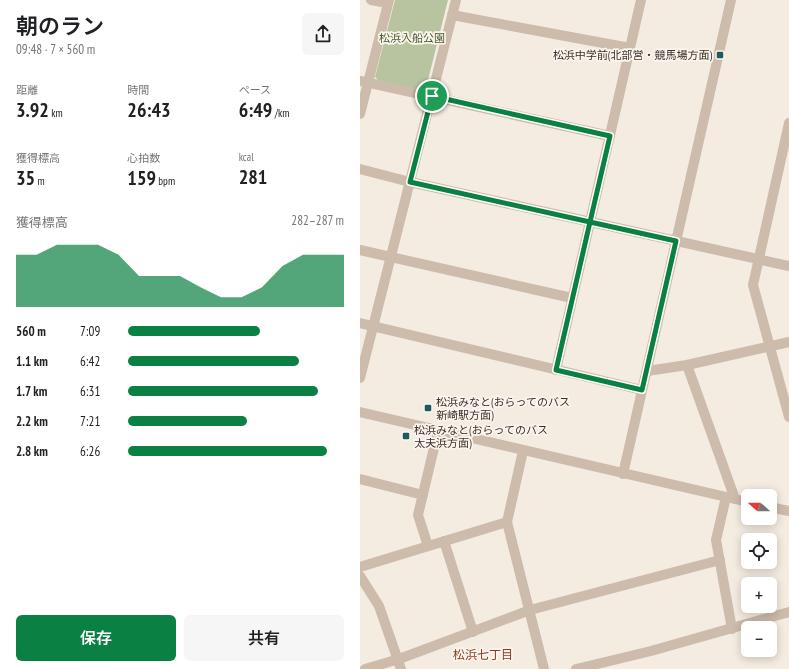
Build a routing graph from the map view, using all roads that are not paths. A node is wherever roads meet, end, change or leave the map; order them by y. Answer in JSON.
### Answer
{"nodes":[{"id":1,"x":371,"y":0,"type":"edge"},
{"id":2,"x":456,"y":0,"type":"edge"},
{"id":3,"x":641,"y":0,"type":"edge"},
{"id":4,"x":731,"y":0,"type":"edge"},
{"id":5,"x":389,"y":2,"type":"edge"},
{"id":6,"x":452,"y":15,"type":"junction"},
{"id":7,"x":630,"y":48,"type":"junction"},
{"id":8,"x":364,"y":82,"type":"edge"},
{"id":9,"x":432,"y":96,"type":"junction"},
{"id":10,"x":360,"y":114,"type":"edge"},
{"id":11,"x":789,"y":123,"type":"edge"},
{"id":12,"x":610,"y":136,"type":"junction"},
{"id":13,"x":360,"y":169,"type":"edge"},
{"id":14,"x":410,"y":182,"type":"junction"},
{"id":15,"x":590,"y":222,"type":"junction"},
{"id":16,"x":676,"y":241,"type":"junction"},
{"id":17,"x":360,"y":250,"type":"edge"},
{"id":18,"x":391,"y":257,"type":"junction"},
{"id":19,"x":758,"y":259,"type":"junction"},
{"id":20,"x":789,"y":266,"type":"edge"},
{"id":21,"x":572,"y":298,"type":"junction"},
{"id":22,"x":360,"y":323,"type":"edge"},
{"id":23,"x":373,"y":326,"type":"junction"},
{"id":24,"x":789,"y":342,"type":"edge"},
{"id":25,"x":768,"y":346,"type":"junction"},
{"id":26,"x":687,"y":365,"type":"junction"},
{"id":27,"x":556,"y":370,"type":"junction"},
{"id":28,"x":647,"y":371,"type":"junction"},
{"id":29,"x":360,"y":378,"type":"edge"},
{"id":30,"x":642,"y":390,"type":"junction"},
{"id":31,"x":360,"y":412,"type":"edge"},
{"id":32,"x":789,"y":417,"type":"edge"},
{"id":33,"x":438,"y":431,"type":"junction"},
{"id":34,"x":523,"y":451,"type":"junction"},
{"id":35,"x":623,"y":474,"type":"junction"},
{"id":36,"x":360,"y":479,"type":"edge"},
{"id":37,"x":423,"y":495,"type":"junction"},
{"id":38,"x":731,"y":498,"type":"junction"},
{"id":39,"x":741,"y":500,"type":"edge"},
{"id":40,"x":777,"y":508,"type":"edge"},
{"id":41,"x":789,"y":511,"type":"edge"},
{"id":42,"x":507,"y":522,"type":"junction"},
{"id":43,"x":444,"y":541,"type":"junction"},
{"id":44,"x":428,"y":546,"type":"junction"},
{"id":45,"x":720,"y":560,"type":"junction"},
{"id":46,"x":360,"y":567,"type":"edge"},
{"id":47,"x":360,"y":576,"type":"edge"},
{"id":48,"x":530,"y":610,"type":"junction"},
{"id":49,"x":789,"y":612,"type":"edge"},
{"id":50,"x":732,"y":629,"type":"junction"},
{"id":51,"x":473,"y":632,"type":"junction"},
{"id":52,"x":400,"y":664,"type":"edge"},
{"id":53,"x":365,"y":669,"type":"edge"},
{"id":54,"x":544,"y":669,"type":"edge"},
{"id":55,"x":576,"y":669,"type":"edge"}],
"edges":[{"from":1,"to":5,"type":"street"},
{"from":2,"to":6,"type":"street"},
{"from":3,"to":7,"type":"street"},
{"from":4,"to":16,"type":"street"},
{"from":5,"to":8,"type":"street"},
{"from":6,"to":7,"type":"street"},
{"from":6,"to":9,"type":"street"},
{"from":7,"to":12,"type":"street"},
{"from":8,"to":9,"type":"street"},
{"from":8,"to":10,"type":"street"},
{"from":9,"to":12,"type":"street"},
{"from":9,"to":14,"type":"street"},
{"from":11,"to":19,"type":"street"},
{"from":12,"to":15,"type":"street"},
{"from":13,"to":14,"type":"street"},
{"from":14,"to":15,"type":"street"},
{"from":14,"to":18,"type":"street"},
{"from":15,"to":16,"type":"street"},
{"from":15,"to":21,"type":"street"},
{"from":16,"to":19,"type":"street"},
{"from":16,"to":28,"type":"street"},
{"from":17,"to":18,"type":"street"},
{"from":18,"to":21,"type":"street"},
{"from":18,"to":23,"type":"street"},
{"from":19,"to":20,"type":"street"},
{"from":19,"to":25,"type":"street"},
{"from":21,"to":27,"type":"street"},
{"from":22,"to":23,"type":"street"},
{"from":23,"to":27,"type":"street"},
{"from":23,"to":29,"type":"street"},
{"from":24,"to":25,"type":"street"},
{"from":25,"to":26,"type":"street"},
{"from":25,"to":32,"type":"street"},
{"from":26,"to":28,"type":"street"},
{"from":26,"to":38,"type":"street"},
{"from":27,"to":30,"type":"street"},
{"from":28,"to":30,"type":"street"},
{"from":30,"to":35,"type":"street"},
{"from":31,"to":33,"type":"street"},
{"from":33,"to":34,"type":"street"},
{"from":33,"to":37,"type":"street"},
{"from":34,"to":35,"type":"street"},
{"from":34,"to":42,"type":"street"},
{"from":35,"to":38,"type":"street"},
{"from":36,"to":37,"type":"street"},
{"from":37,"to":44,"type":"street"},
{"from":38,"to":39,"type":"street"},
{"from":38,"to":45,"type":"street"},
{"from":40,"to":41,"type":"street"},
{"from":42,"to":43,"type":"street"},
{"from":42,"to":48,"type":"street"},
{"from":43,"to":44,"type":"street"},
{"from":43,"to":51,"type":"street"},
{"from":44,"to":46,"type":"street"},
{"from":45,"to":48,"type":"street"},
{"from":45,"to":50,"type":"street"},
{"from":47,"to":52,"type":"street"},
{"from":48,"to":51,"type":"street"},
{"from":48,"to":54,"type":"street"},
{"from":49,"to":50,"type":"street"},
{"from":50,"to":55,"type":"street"},
{"from":51,"to":52,"type":"street"},
{"from":52,"to":53,"type":"street"}]}
